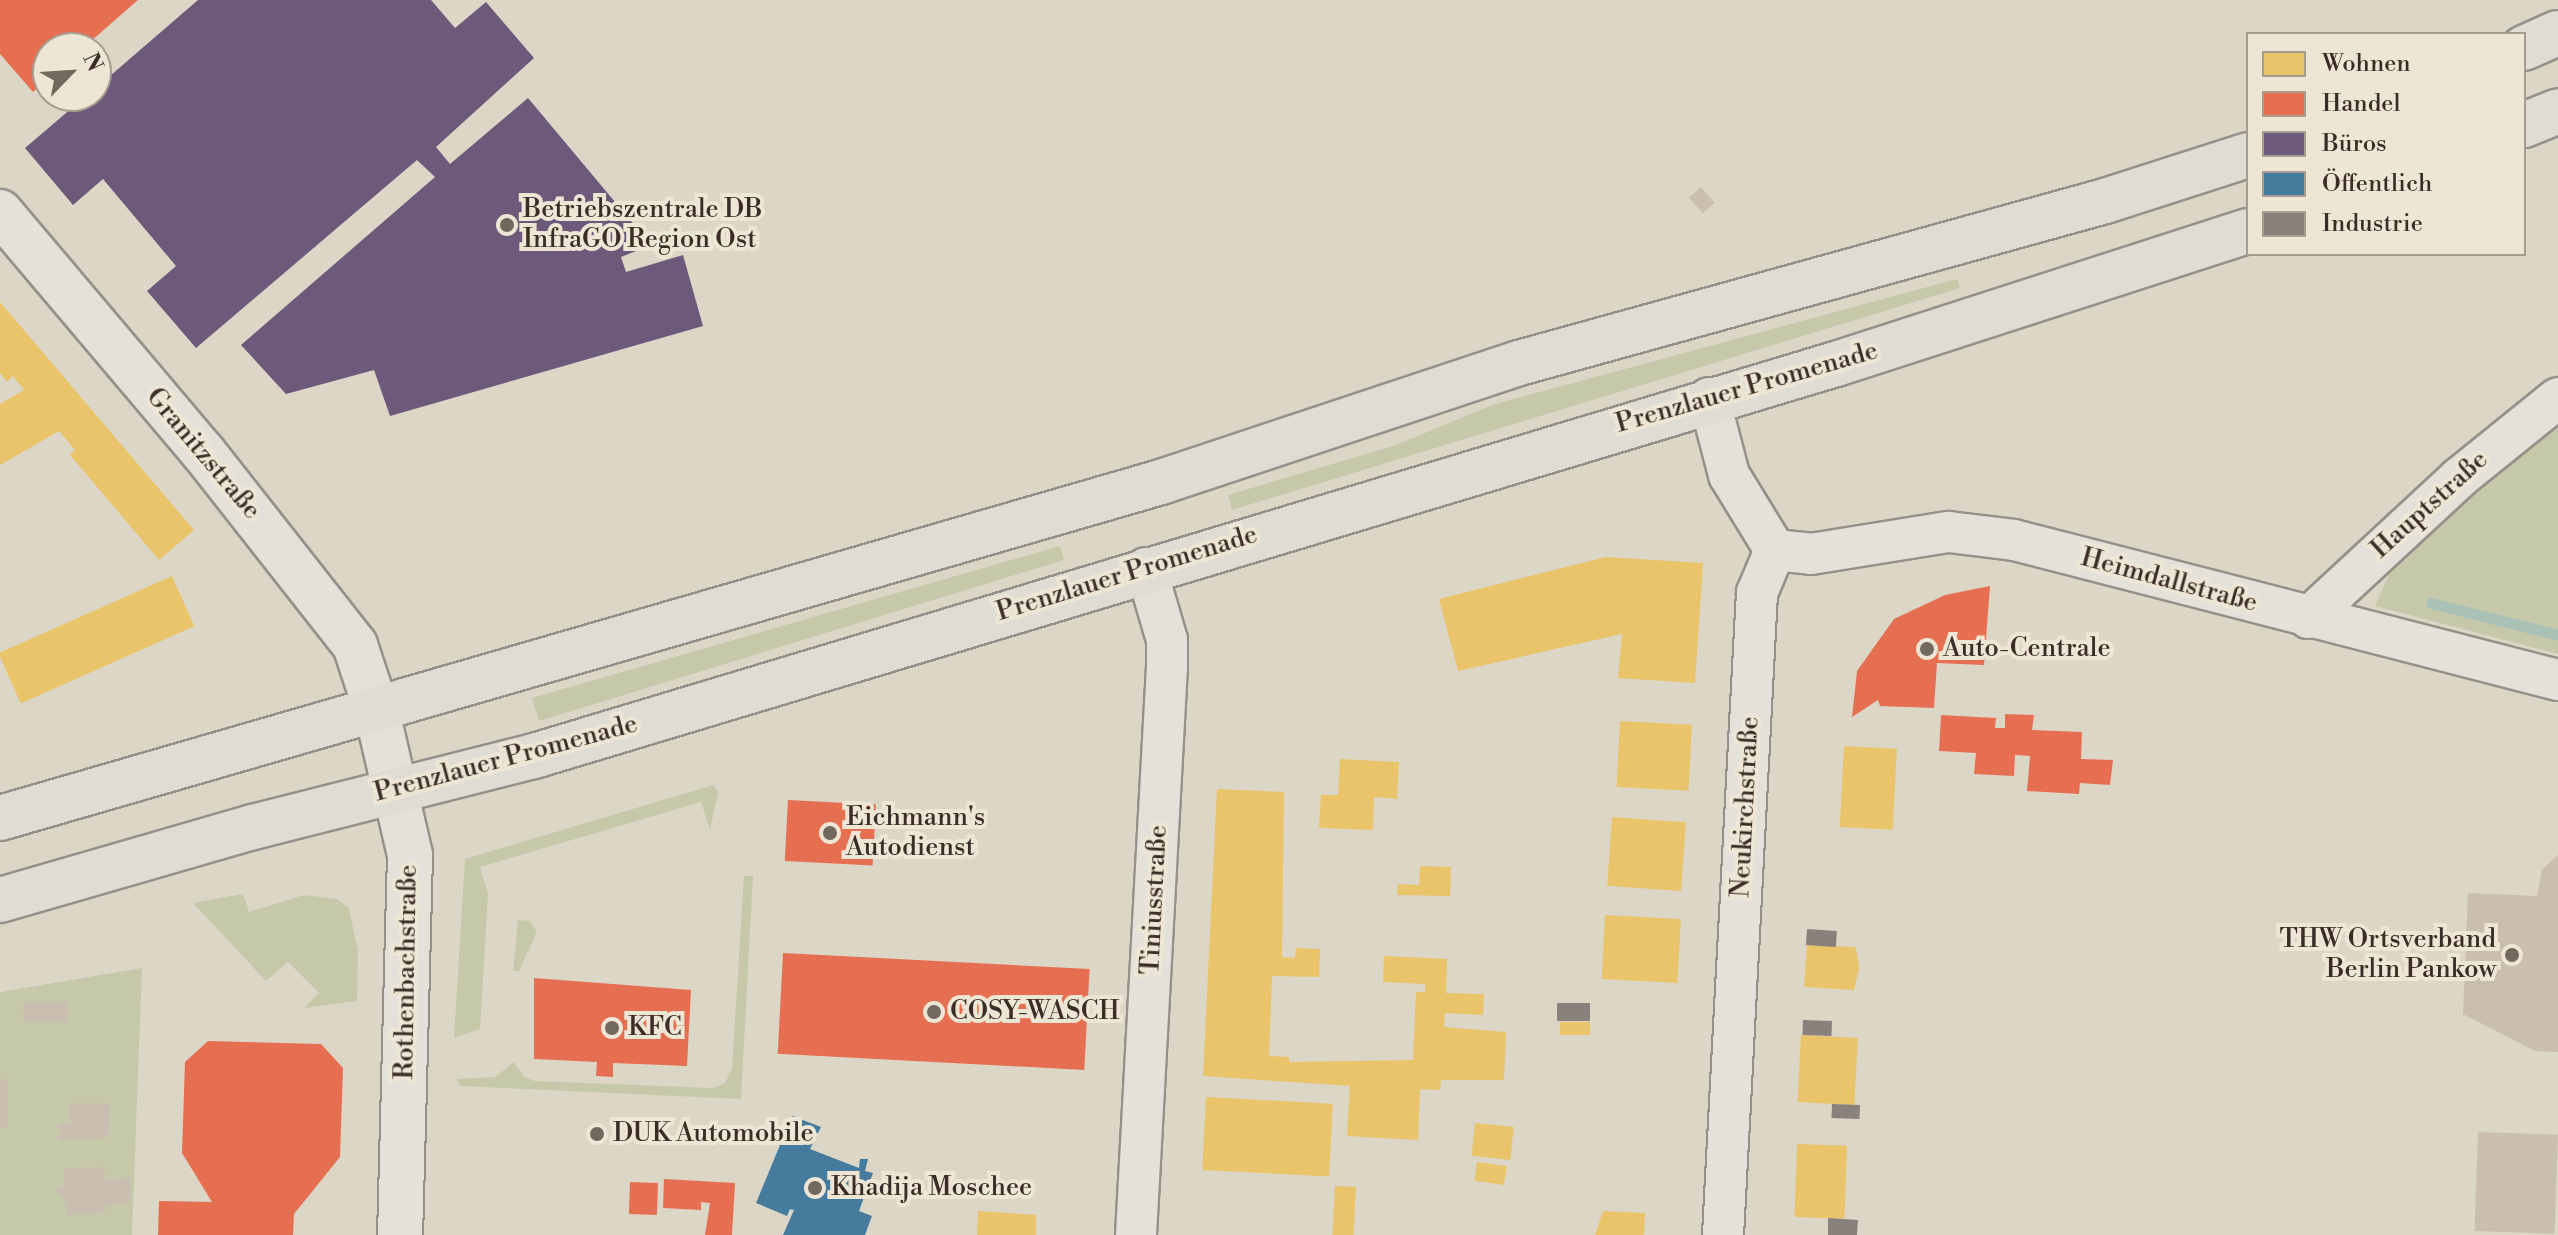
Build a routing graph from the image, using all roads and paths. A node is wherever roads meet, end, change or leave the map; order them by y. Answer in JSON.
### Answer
{"nodes":[{"id":1,"x":2558,"y":33,"type":"edge"},
{"id":2,"x":2526,"y":47,"type":"edge"},
{"id":3,"x":2558,"y":111,"type":"edge"},
{"id":4,"x":2526,"y":124,"type":"edge"},
{"id":5,"x":2246,"y":156,"type":"edge"},
{"id":6,"x":0,"y":212,"type":"edge"},
{"id":7,"x":2246,"y":232,"type":"edge"},
{"id":8,"x":1709,"y":398,"type":"junction"},
{"id":9,"x":2558,"y":398,"type":"edge"},
{"id":10,"x":1775,"y":550,"type":"junction"},
{"id":11,"x":1146,"y":568,"type":"junction"},
{"id":12,"x":2308,"y":618,"type":"junction"},
{"id":13,"x":2558,"y":680,"type":"edge"},
{"id":14,"x":377,"y":712,"type":"junction"},
{"id":15,"x":396,"y":790,"type":"junction"},
{"id":16,"x":0,"y":818,"type":"edge"},
{"id":17,"x":3,"y":889,"type":"edge"},
{"id":18,"x":400,"y":1235,"type":"edge"},
{"id":19,"x":1136,"y":1235,"type":"edge"},
{"id":20,"x":1723,"y":1235,"type":"edge"}],
"edges":[{"from":1,"to":2,"type":"main road"},
{"from":3,"to":4,"type":"main road"},
{"from":5,"to":14,"type":"main road"},
{"from":6,"to":14,"type":"main road","name":"Granitzstraße"},
{"from":7,"to":8,"type":"main road","name":"Prenzlauer Promenade"},
{"from":8,"to":10,"type":"street"},
{"from":8,"to":11,"type":"main road","name":"Prenzlauer Promenade"},
{"from":9,"to":12,"type":"street","name":"Hauptstraße"},
{"from":10,"to":12,"type":"street","name":"Heimdallstraße"},
{"from":10,"to":20,"type":"street","name":"Neukirchstraße"},
{"from":11,"to":15,"type":"main road","name":"Prenzlauer Promenade"},
{"from":11,"to":19,"type":"street","name":"Tiniusstraße"},
{"from":12,"to":13,"type":"street","name":"Heimdallstraße"},
{"from":14,"to":15,"type":"main road","name":"Rothenbachstraße"},
{"from":14,"to":16,"type":"main road"},
{"from":15,"to":17,"type":"main road","name":"Prenzlauer Promenade"},
{"from":15,"to":18,"type":"main road","name":"Rothenbachstraße"}]}
